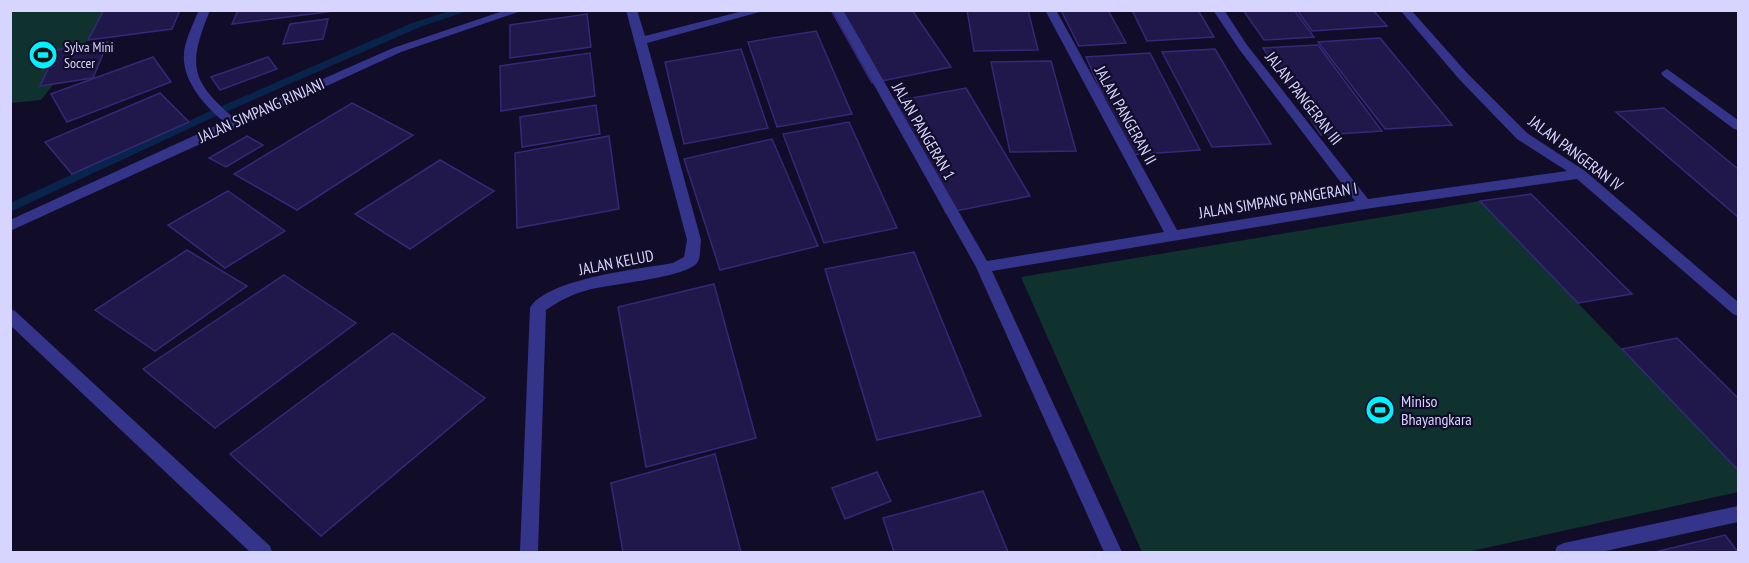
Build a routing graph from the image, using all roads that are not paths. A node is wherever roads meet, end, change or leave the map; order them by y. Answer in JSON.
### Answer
{"nodes":[{"id":1,"x":205,"y":10,"type":"edge"},
{"id":2,"x":519,"y":10,"type":"edge"},
{"id":3,"x":631,"y":10,"type":"edge"},
{"id":4,"x":762,"y":10,"type":"edge"},
{"id":5,"x":837,"y":10,"type":"edge"},
{"id":6,"x":1050,"y":10,"type":"edge"},
{"id":7,"x":1218,"y":10,"type":"edge"},
{"id":8,"x":1405,"y":10,"type":"edge"},
{"id":9,"x":641,"y":41,"type":"junction"},
{"id":10,"x":1667,"y":73,"type":"dead end"},
{"id":11,"x":228,"y":119,"type":"junction"},
{"id":12,"x":1738,"y":126,"type":"edge"},
{"id":13,"x":1580,"y":174,"type":"junction"},
{"id":14,"x":1365,"y":204,"type":"junction"},
{"id":15,"x":10,"y":226,"type":"edge"},
{"id":16,"x":1173,"y":235,"type":"junction"},
{"id":17,"x":983,"y":267,"type":"junction"},
{"id":18,"x":1738,"y":310,"type":"edge"},
{"id":19,"x":10,"y":315,"type":"edge"},
{"id":20,"x":1738,"y":514,"type":"edge"},
{"id":21,"x":263,"y":552,"type":"edge"},
{"id":22,"x":529,"y":552,"type":"edge"},
{"id":23,"x":1113,"y":552,"type":"edge"},
{"id":24,"x":1564,"y":552,"type":"edge"}],
"edges":[{"from":1,"to":11,"type":"street"},
{"from":2,"to":11,"type":"street","name":"JALAN SIMPANG RINJANI"},
{"from":3,"to":9,"type":"street","name":"JALAN KELUD"},
{"from":4,"to":9,"type":"street"},
{"from":5,"to":17,"type":"street","name":"JALAN PANGERAN 1"},
{"from":6,"to":16,"type":"street","name":"JALAN PANGERAN II"},
{"from":7,"to":14,"type":"street","name":"JALAN PANGERAN III"},
{"from":8,"to":13,"type":"street","name":"JALAN PANGERAN IV"},
{"from":9,"to":22,"type":"street","name":"JALAN KELUD"},
{"from":10,"to":12,"type":"street"},
{"from":11,"to":15,"type":"street","name":"JALAN SIMPANG RINJANI"},
{"from":13,"to":14,"type":"street","name":"JALAN SIMPANG PANGERAN I"},
{"from":13,"to":18,"type":"street","name":"JALAN PANGERAN IV"},
{"from":14,"to":16,"type":"street","name":"JALAN SIMPANG PANGERAN I"},
{"from":16,"to":17,"type":"street","name":"JALAN SIMPANG PANGERAN I"},
{"from":17,"to":23,"type":"street","name":"JALAN PANGERAN 1"},
{"from":19,"to":21,"type":"street"},
{"from":20,"to":24,"type":"street"}]}
